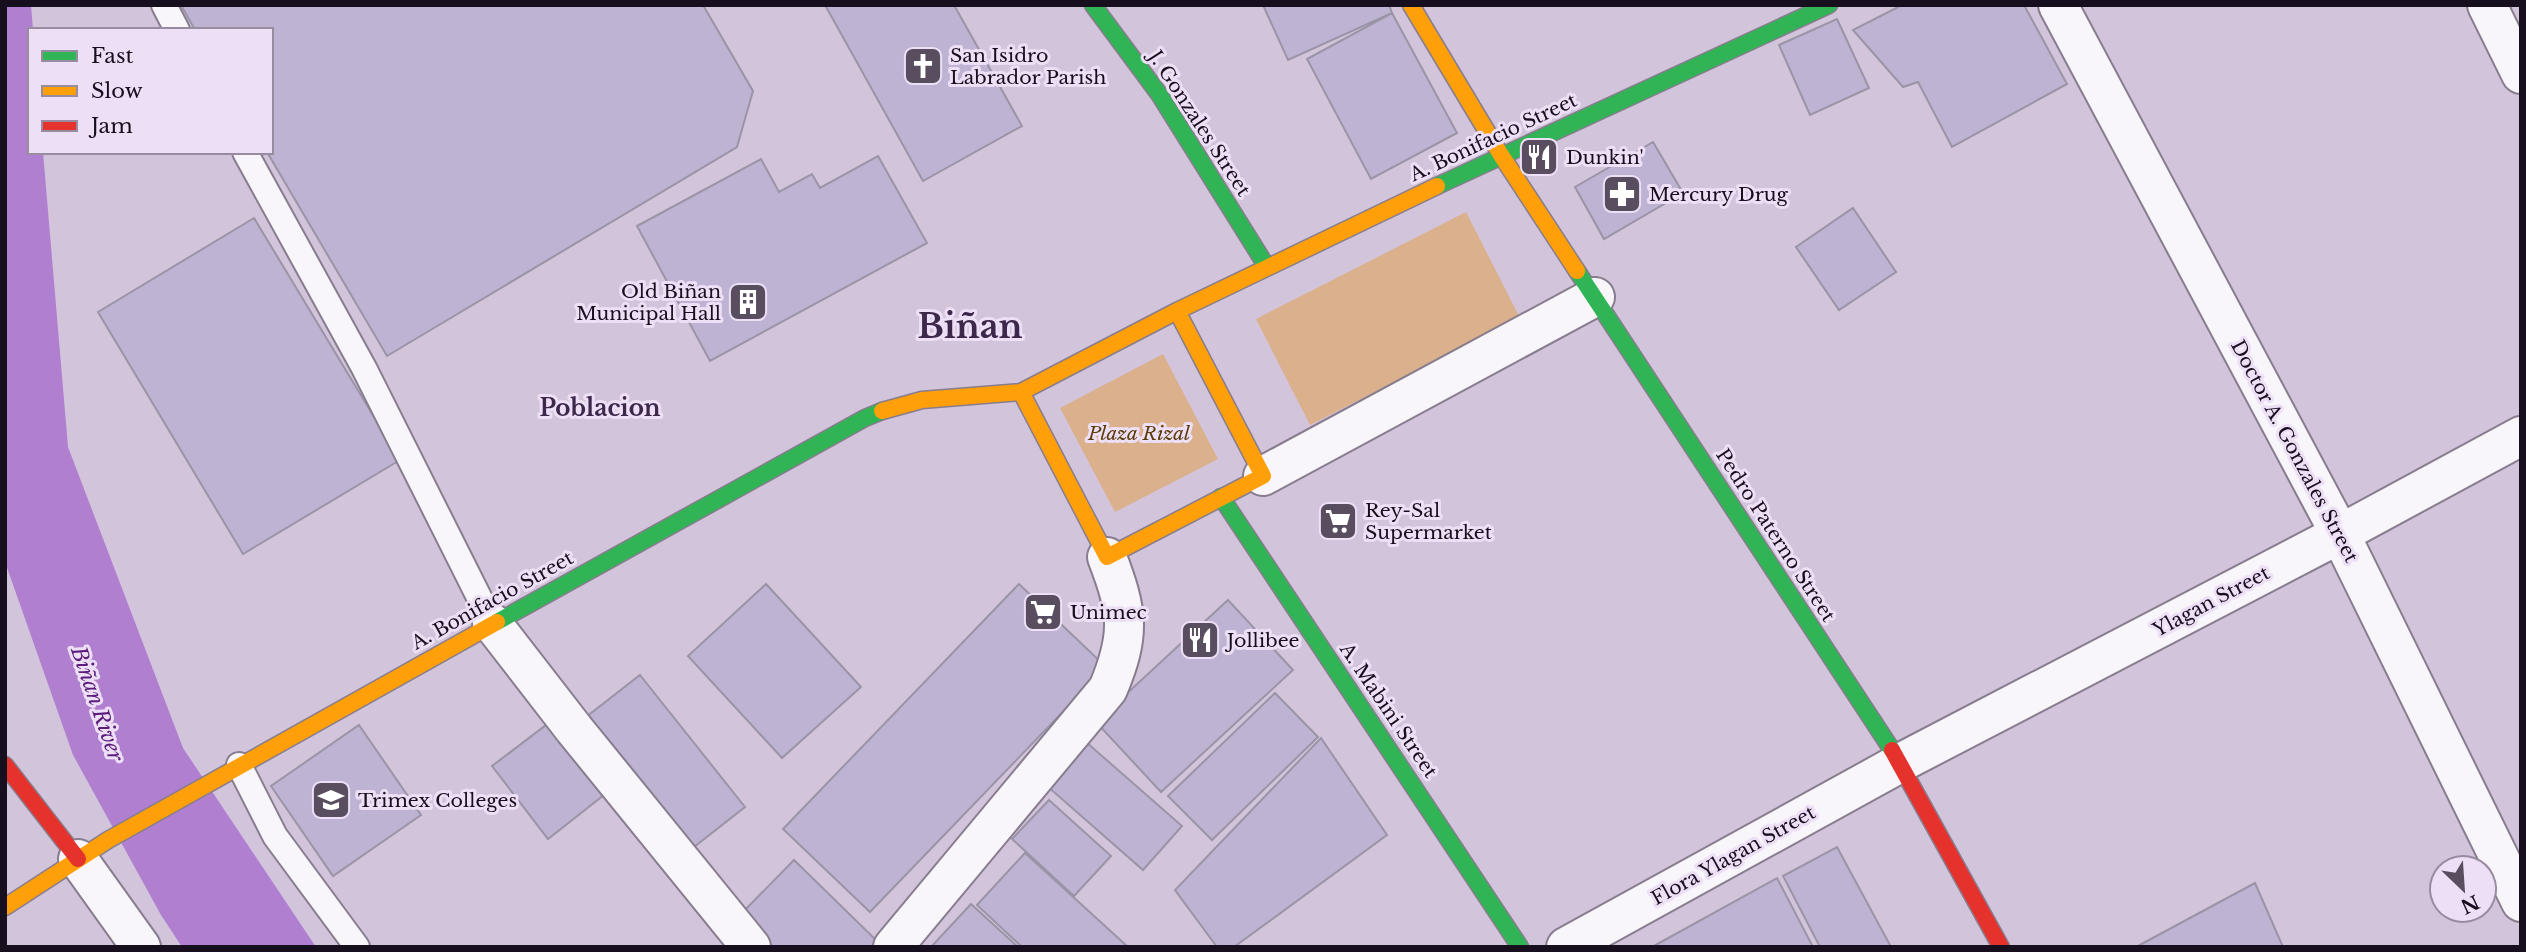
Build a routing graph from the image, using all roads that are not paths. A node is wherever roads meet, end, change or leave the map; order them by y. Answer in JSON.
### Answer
{"nodes":[{"id":1,"x":164,"y":5,"type":"edge"},
{"id":2,"x":1093,"y":5,"type":"edge"},
{"id":3,"x":1411,"y":5,"type":"edge"},
{"id":4,"x":1829,"y":5,"type":"edge"},
{"id":5,"x":2058,"y":5,"type":"edge"},
{"id":6,"x":2487,"y":5,"type":"edge"},
{"id":7,"x":176,"y":28,"type":"edge"},
{"id":8,"x":2521,"y":74,"type":"edge"},
{"id":9,"x":246,"y":154,"type":"edge"},
{"id":10,"x":1501,"y":155,"type":"junction"},
{"id":11,"x":1267,"y":267,"type":"junction"},
{"id":12,"x":1595,"y":297,"type":"junction"},
{"id":13,"x":1177,"y":311,"type":"junction"},
{"id":14,"x":1021,"y":392,"type":"junction"},
{"id":15,"x":2521,"y":436,"type":"edge"},
{"id":16,"x":1263,"y":476,"type":"junction"},
{"id":17,"x":1222,"y":497,"type":"junction"},
{"id":18,"x":2340,"y":534,"type":"junction"},
{"id":19,"x":1107,"y":557,"type":"junction"},
{"id":20,"x":492,"y":624,"type":"junction"},
{"id":21,"x":1900,"y":763,"type":"junction"},
{"id":22,"x":5,"y":765,"type":"edge"},
{"id":23,"x":231,"y":770,"type":"junction"},
{"id":24,"x":93,"y":850,"type":"junction"},
{"id":25,"x":2521,"y":902,"type":"edge"},
{"id":26,"x":5,"y":907,"type":"edge"},
{"id":27,"x":141,"y":947,"type":"edge"},
{"id":28,"x":357,"y":947,"type":"edge"},
{"id":29,"x":751,"y":947,"type":"edge"},
{"id":30,"x":893,"y":947,"type":"edge"},
{"id":31,"x":1520,"y":947,"type":"edge"},
{"id":32,"x":1566,"y":947,"type":"edge"},
{"id":33,"x":2001,"y":947,"type":"edge"}],
"edges":[{"from":1,"to":7,"type":"lane"},
{"from":2,"to":11,"type":"main road","name":"J. Gonzales Street"},
{"from":3,"to":10,"type":"main road","name":"Pedro Paterno Street"},
{"from":4,"to":10,"type":"main road","name":"A. Bonifacio Street"},
{"from":5,"to":18,"type":"street","name":"Doctor A. Gonzales Street"},
{"from":6,"to":8,"type":"street"},
{"from":9,"to":20,"type":"lane"},
{"from":10,"to":11,"type":"main road","name":"A. Bonifacio Street"},
{"from":10,"to":12,"type":"main road","name":"Pedro Paterno Street"},
{"from":11,"to":13,"type":"main road","name":"A. Bonifacio Street"},
{"from":12,"to":16,"type":"street"},
{"from":12,"to":21,"type":"main road","name":"Pedro Paterno Street"},
{"from":13,"to":14,"type":"main road","name":"A. Bonifacio Street"},
{"from":13,"to":16,"type":"main road"},
{"from":14,"to":19,"type":"main road"},
{"from":14,"to":20,"type":"main road","name":"A. Bonifacio Street"},
{"from":15,"to":18,"type":"street","name":"Ylagan Street"},
{"from":16,"to":17,"type":"main road"},
{"from":17,"to":19,"type":"main road"},
{"from":17,"to":31,"type":"main road","name":"A. Mabini Street"},
{"from":18,"to":21,"type":"street","name":"Ylagan Street"},
{"from":18,"to":25,"type":"street","name":"Doctor A. Gonzales Street"},
{"from":19,"to":30,"type":"street"},
{"from":20,"to":23,"type":"main road","name":"A. Bonifacio Street"},
{"from":20,"to":29,"type":"street"},
{"from":21,"to":32,"type":"street","name":"Flora Ylagan Street"},
{"from":21,"to":33,"type":"main road","name":"Pedro Paterno Street"},
{"from":22,"to":24,"type":"main road"},
{"from":23,"to":24,"type":"main road","name":"A. Bonifacio Street"},
{"from":23,"to":28,"type":"lane"},
{"from":24,"to":26,"type":"main road","name":"A. Bonifacio Street"},
{"from":24,"to":27,"type":"street"}]}
